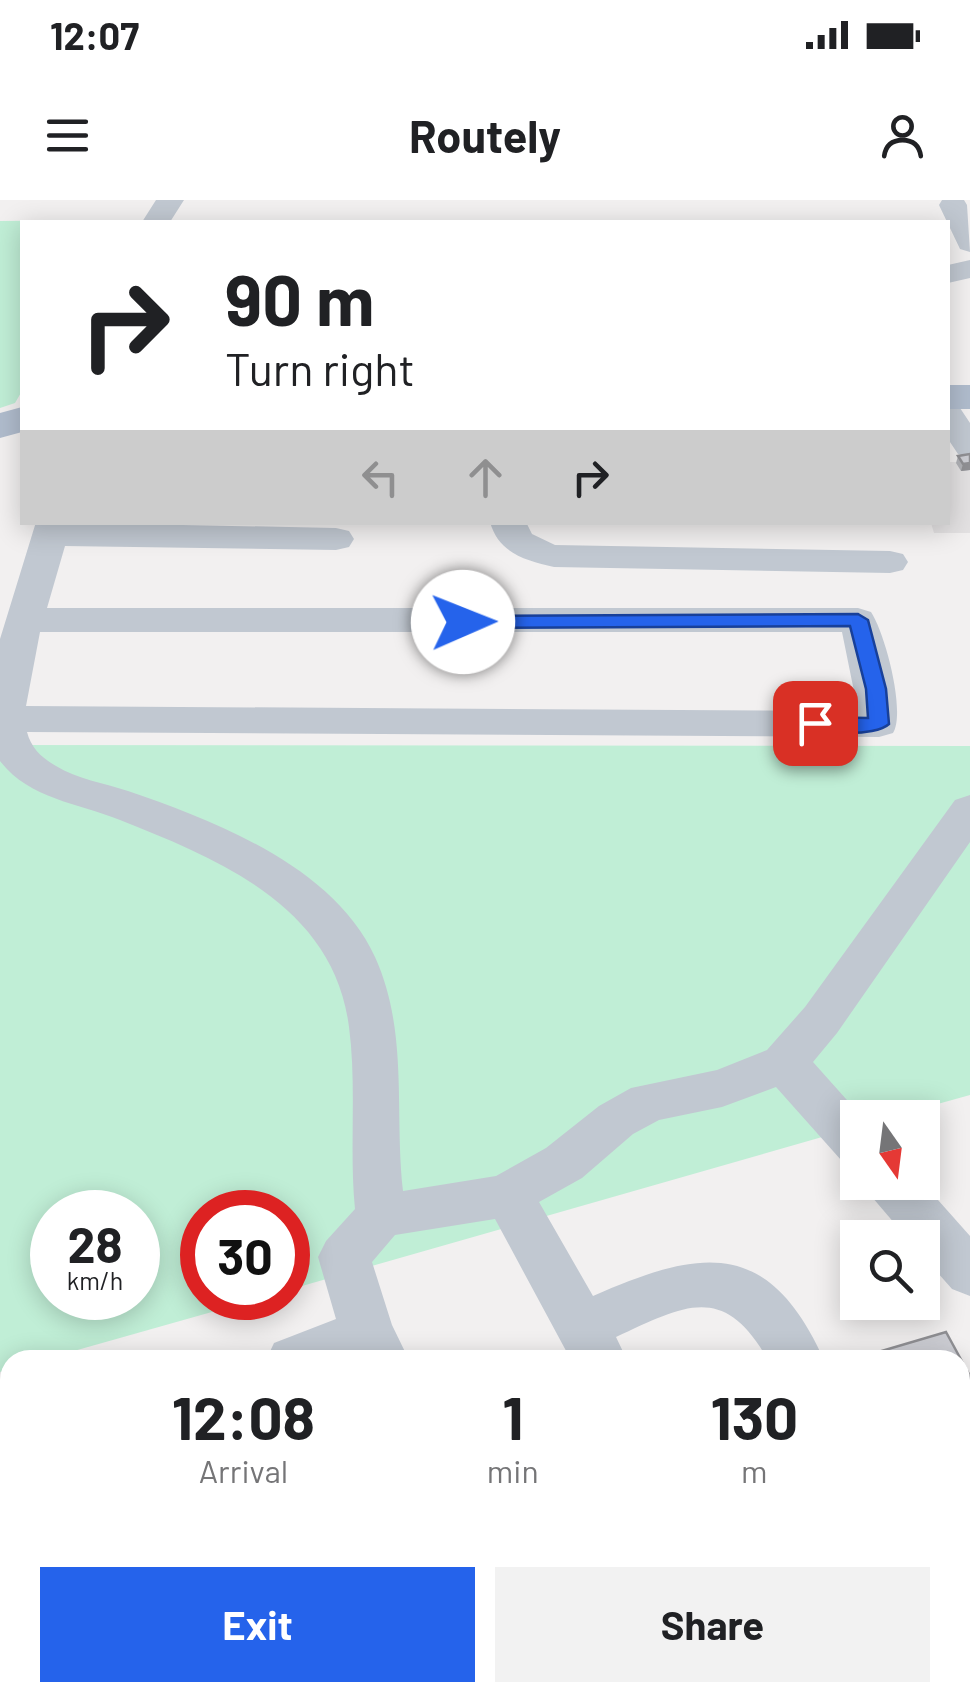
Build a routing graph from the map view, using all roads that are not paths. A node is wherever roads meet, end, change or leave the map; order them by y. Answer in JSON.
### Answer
{"nodes":[{"id":1,"x":953,"y":205,"type":"dead end"},
{"id":2,"x":970,"y":244,"type":"edge"},
{"id":3,"x":950,"y":419,"type":"edge"},
{"id":4,"x":970,"y":446,"type":"edge"},
{"id":5,"x":509,"y":525,"type":"edge"},
{"id":6,"x":52,"y":529,"type":"edge"},
{"id":7,"x":336,"y":539,"type":"dead end"},
{"id":8,"x":890,"y":562,"type":"dead end"},
{"id":9,"x":26,"y":620,"type":"junction"},
{"id":10,"x":7,"y":719,"type":"junction"},
{"id":11,"x":970,"y":810,"type":"edge"},
{"id":12,"x":784,"y":1063,"type":"junction"},
{"id":13,"x":840,"y":1126,"type":"edge"},
{"id":14,"x":506,"y":1196,"type":"junction"},
{"id":15,"x":906,"y":1200,"type":"edge"},
{"id":16,"x":381,"y":1216,"type":"junction"},
{"id":17,"x":970,"y":1273,"type":"edge"},
{"id":18,"x":591,"y":1344,"type":"edge"},
{"id":19,"x":374,"y":1346,"type":"edge"},
{"id":20,"x":790,"y":1350,"type":"edge"}],
"edges":[{"from":1,"to":2,"type":"street"},
{"from":3,"to":4,"type":"street"},
{"from":5,"to":8,"type":"street"},
{"from":6,"to":7,"type":"street"},
{"from":6,"to":9,"type":"street"},
{"from":9,"to":10,"type":"street"},
{"from":9,"to":10,"type":"street"},
{"from":10,"to":16,"type":"street"},
{"from":11,"to":12,"type":"street"},
{"from":12,"to":13,"type":"street"},
{"from":12,"to":14,"type":"street"},
{"from":14,"to":16,"type":"street"},
{"from":14,"to":18,"type":"street"},
{"from":15,"to":17,"type":"street"},
{"from":16,"to":19,"type":"street"},
{"from":18,"to":20,"type":"street"}]}
